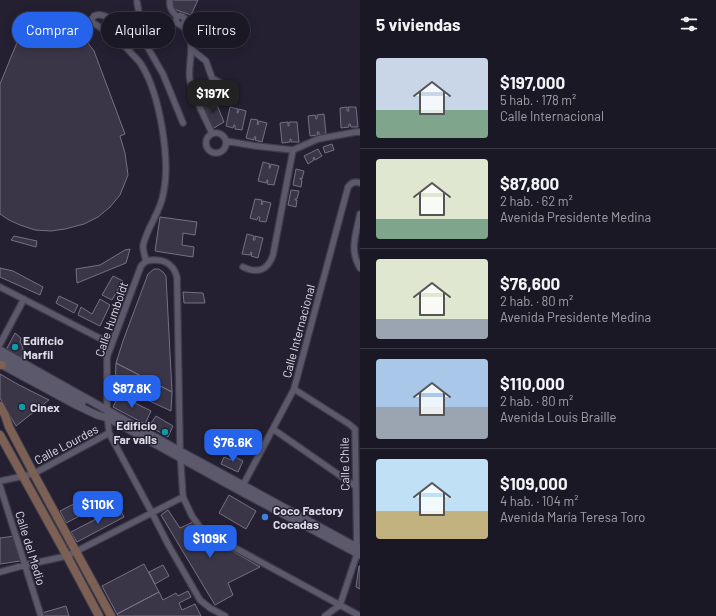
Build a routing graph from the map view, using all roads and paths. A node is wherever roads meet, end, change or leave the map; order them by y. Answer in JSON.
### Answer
{"nodes":[{"id":1,"x":170,"y":0,"type":"edge"},
{"id":2,"x":137,"y":2,"type":"dead end"},
{"id":3,"x":139,"y":12,"type":"edge"},
{"id":4,"x":101,"y":15,"type":"edge"},
{"id":5,"x":101,"y":28,"type":"edge"},
{"id":6,"x":127,"y":48,"type":"edge"},
{"id":7,"x":148,"y":48,"type":"edge"},
{"id":8,"x":191,"y":49,"type":"junction"},
{"id":9,"x":234,"y":91,"type":"dead end"},
{"id":10,"x":183,"y":123,"type":"dead end"},
{"id":11,"x":360,"y":132,"type":"edge"},
{"id":12,"x":212,"y":133,"type":"junction"},
{"id":13,"x":226,"y":141,"type":"junction"},
{"id":14,"x":293,"y":150,"type":"junction"},
{"id":15,"x":360,"y":183,"type":"edge"},
{"id":16,"x":360,"y":214,"type":"edge"},
{"id":17,"x":146,"y":261,"type":"junction"},
{"id":18,"x":243,"y":267,"type":"dead end"},
{"id":19,"x":360,"y":268,"type":"edge"},
{"id":20,"x":0,"y":286,"type":"edge"},
{"id":21,"x":24,"y":299,"type":"junction"},
{"id":22,"x":0,"y":344,"type":"edge"},
{"id":23,"x":111,"y":344,"type":"junction"},
{"id":24,"x":0,"y":350,"type":"edge"},
{"id":25,"x":0,"y":363,"type":"edge"},
{"id":26,"x":294,"y":389,"type":"junction"},
{"id":27,"x":0,"y":406,"type":"edge"},
{"id":28,"x":108,"y":414,"type":"junction"},
{"id":29,"x":273,"y":429,"type":"junction"},
{"id":30,"x":109,"y":433,"type":"junction"},
{"id":31,"x":0,"y":435,"type":"edge"},
{"id":32,"x":180,"y":455,"type":"junction"},
{"id":33,"x":33,"y":474,"type":"junction"},
{"id":34,"x":23,"y":476,"type":"junction"},
{"id":35,"x":0,"y":481,"type":"edge"},
{"id":36,"x":0,"y":486,"type":"edge"},
{"id":37,"x":355,"y":486,"type":"junction"},
{"id":38,"x":241,"y":488,"type":"junction"},
{"id":39,"x":183,"y":498,"type":"junction"},
{"id":40,"x":152,"y":513,"type":"junction"},
{"id":41,"x":76,"y":552,"type":"junction"},
{"id":42,"x":358,"y":552,"type":"edge"},
{"id":43,"x":67,"y":556,"type":"junction"},
{"id":44,"x":25,"y":565,"type":"junction"},
{"id":45,"x":0,"y":572,"type":"edge"},
{"id":46,"x":340,"y":605,"type":"junction"},
{"id":47,"x":41,"y":616,"type":"edge"},
{"id":48,"x":99,"y":616,"type":"edge"},
{"id":49,"x":111,"y":616,"type":"edge"},
{"id":50,"x":225,"y":616,"type":"edge"},
{"id":51,"x":325,"y":616,"type":"edge"},
{"id":52,"x":360,"y":616,"type":"edge"}],
"edges":[{"from":1,"to":8,"type":"street"},
{"from":2,"to":3,"type":"street"},
{"from":4,"to":5,"type":"street"},
{"from":6,"to":17,"type":"street"},
{"from":7,"to":10,"type":"street"},
{"from":8,"to":9,"type":"street"},
{"from":8,"to":12,"type":"street"},
{"from":11,"to":14,"type":"street"},
{"from":12,"to":13,"type":"street"},
{"from":12,"to":13,"type":"street"},
{"from":13,"to":14,"type":"street"},
{"from":14,"to":18,"type":"street"},
{"from":15,"to":26,"type":"street","name":"Calle Internacional"},
{"from":16,"to":19,"type":"street"},
{"from":17,"to":23,"type":"street","name":"Calle Humboldt"},
{"from":17,"to":32,"type":"street"},
{"from":20,"to":21,"type":"street"},
{"from":21,"to":22,"type":"street"},
{"from":21,"to":23,"type":"street"},
{"from":23,"to":28,"type":"street","name":"Calle Humboldt"},
{"from":24,"to":28,"type":"street"},
{"from":25,"to":28,"type":"street"},
{"from":25,"to":28,"type":"street"},
{"from":26,"to":29,"type":"street","name":"Calle Internacional"},
{"from":26,"to":37,"type":"street","name":"Calle Chile"},
{"from":27,"to":33,"type":"main road"},
{"from":28,"to":30,"type":"street","name":"Calle Humboldt"},
{"from":28,"to":32,"type":"street"},
{"from":28,"to":32,"type":"street"},
{"from":29,"to":37,"type":"street"},
{"from":29,"to":38,"type":"street","name":"Calle Internacional"},
{"from":30,"to":33,"type":"street","name":"Calle Lourdes"},
{"from":30,"to":40,"type":"street"},
{"from":31,"to":34,"type":"main road"},
{"from":32,"to":38,"type":"street"},
{"from":32,"to":39,"type":"street"},
{"from":33,"to":34,"type":"street","name":"Calle Lourdes"},
{"from":33,"to":41,"type":"main road"},
{"from":34,"to":35,"type":"street"},
{"from":34,"to":43,"type":"main road"},
{"from":36,"to":44,"type":"street","name":"Calle del Medio"},
{"from":37,"to":42,"type":"street","name":"Calle Chile"},
{"from":38,"to":42,"type":"street"},
{"from":39,"to":40,"type":"street"},
{"from":39,"to":46,"type":"street"},
{"from":40,"to":41,"type":"street"},
{"from":40,"to":50,"type":"street"},
{"from":41,"to":43,"type":"street"},
{"from":41,"to":49,"type":"main road"},
{"from":42,"to":46,"type":"street","name":"Calle Chile"},
{"from":43,"to":44,"type":"street"},
{"from":43,"to":48,"type":"main road"},
{"from":44,"to":45,"type":"street"},
{"from":44,"to":47,"type":"street","name":"Calle del Medio"},
{"from":46,"to":51,"type":"street"},
{"from":46,"to":52,"type":"street"}]}
